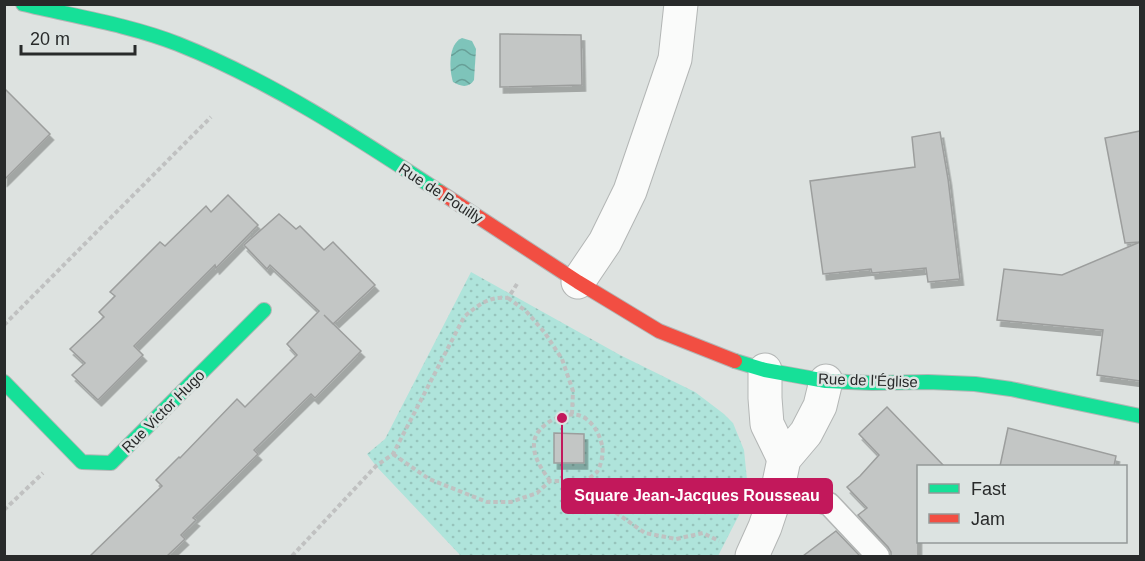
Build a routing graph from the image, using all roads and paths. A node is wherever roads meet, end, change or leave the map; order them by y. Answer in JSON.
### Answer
{"nodes":[{"id":1,"x":24,"y":4,"type":"edge"},
{"id":2,"x":681,"y":4,"type":"edge"},
{"id":3,"x":211,"y":117,"type":"dead end"},
{"id":4,"x":578,"y":282,"type":"junction"},
{"id":5,"x":513,"y":290,"type":"dead end"},
{"id":6,"x":508,"y":298,"type":"junction"},
{"id":7,"x":264,"y":309,"type":"dead end"},
{"id":8,"x":4,"y":326,"type":"edge"},
{"id":9,"x":765,"y":370,"type":"junction"},
{"id":10,"x":826,"y":381,"type":"junction"},
{"id":11,"x":4,"y":382,"type":"edge"},
{"id":12,"x":572,"y":414,"type":"junction"},
{"id":13,"x":1140,"y":416,"type":"edge"},
{"id":14,"x":68,"y":448,"type":"junction"},
{"id":15,"x":393,"y":454,"type":"junction"},
{"id":16,"x":781,"y":473,"type":"junction"},
{"id":17,"x":550,"y":481,"type":"junction"},
{"id":18,"x":586,"y":481,"type":"junction"},
{"id":19,"x":4,"y":510,"type":"edge"},
{"id":20,"x":720,"y":542,"type":"dead end"},
{"id":21,"x":292,"y":556,"type":"edge"},
{"id":22,"x":752,"y":556,"type":"edge"},
{"id":23,"x":878,"y":556,"type":"edge"}],
"edges":[{"from":1,"to":4,"type":"street","name":"Rue de Pouilly"},
{"from":2,"to":4,"type":"street"},
{"from":3,"to":8,"type":"path"},
{"from":4,"to":9,"type":"street","name":"Rue de l'Église"},
{"from":5,"to":6,"type":"path"},
{"from":6,"to":12,"type":"path"},
{"from":6,"to":15,"type":"path"},
{"from":7,"to":14,"type":"street","name":"Rue Victor Hugo"},
{"from":9,"to":10,"type":"street","name":"Rue de l'Église"},
{"from":9,"to":16,"type":"street"},
{"from":10,"to":13,"type":"street","name":"Rue de l'Église"},
{"from":10,"to":16,"type":"street"},
{"from":11,"to":14,"type":"street","name":"Rue Victor Hugo"},
{"from":12,"to":17,"type":"path"},
{"from":12,"to":18,"type":"path"},
{"from":14,"to":19,"type":"path"},
{"from":15,"to":17,"type":"path"},
{"from":15,"to":21,"type":"path"},
{"from":16,"to":22,"type":"street"},
{"from":16,"to":23,"type":"lane"},
{"from":17,"to":18,"type":"path"},
{"from":18,"to":20,"type":"path"}]}
